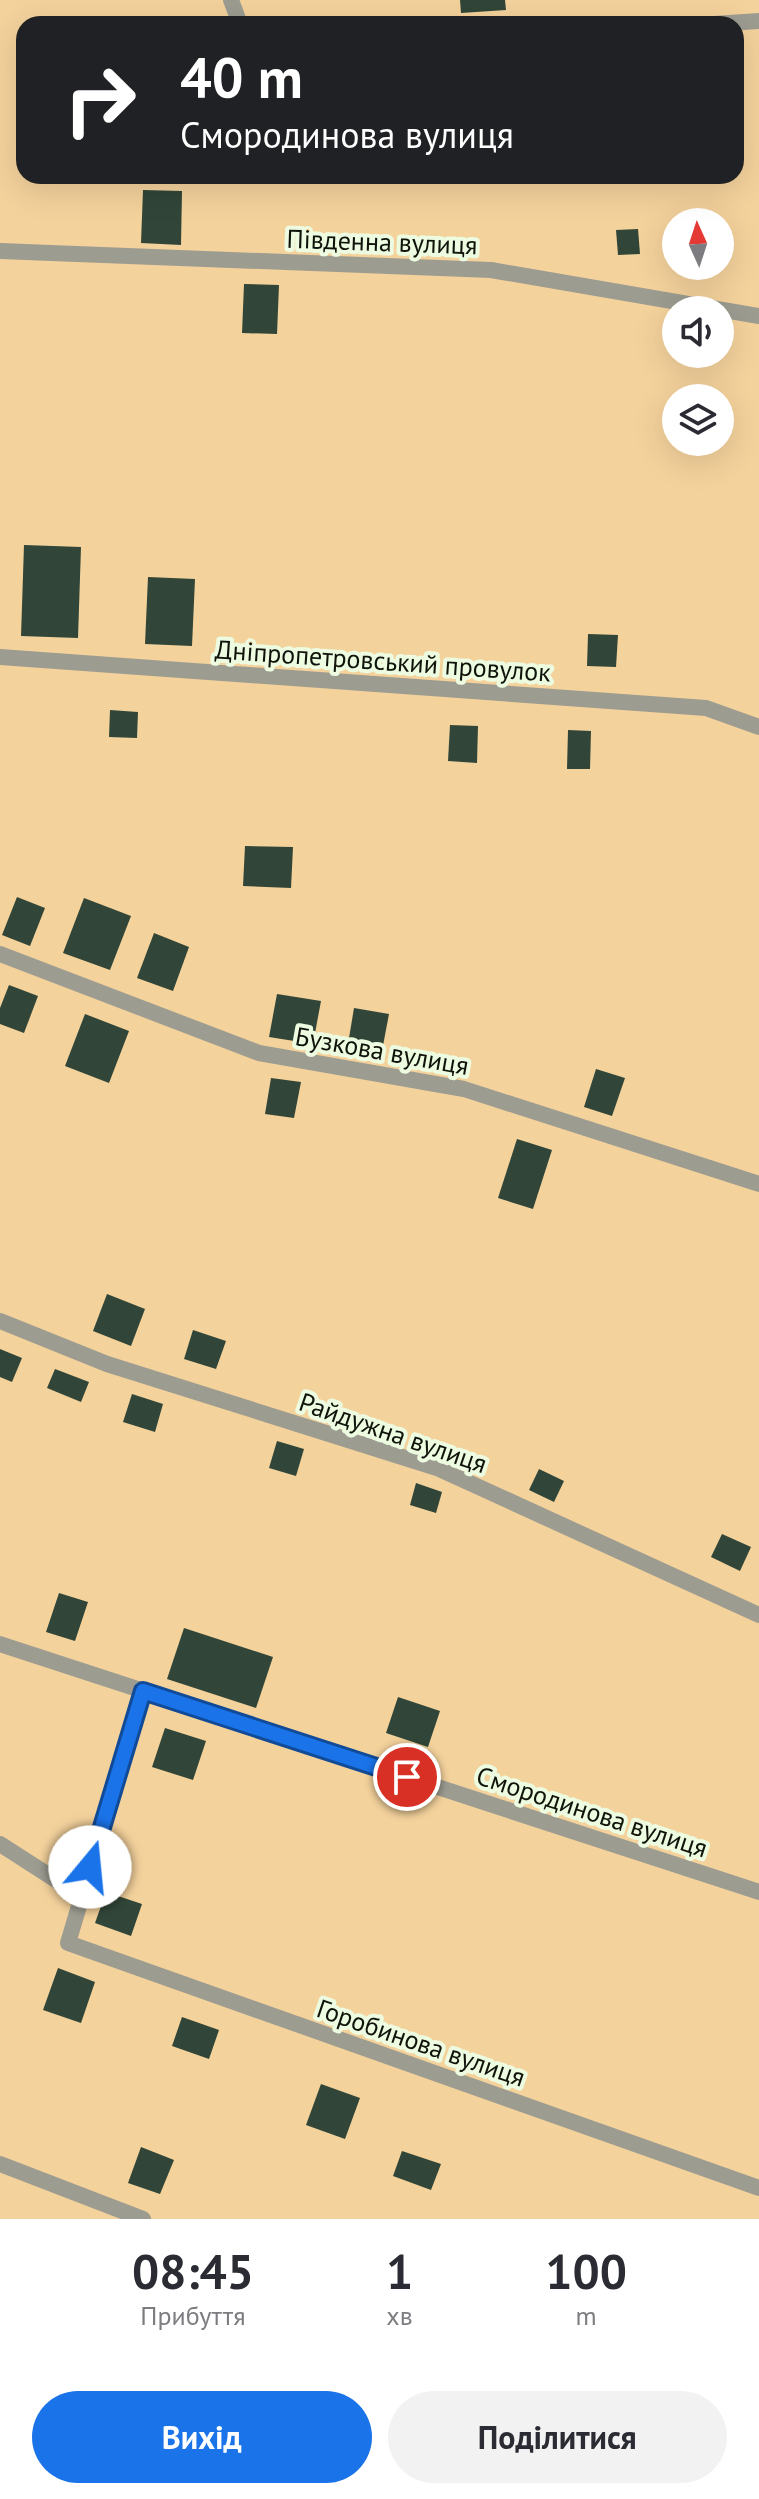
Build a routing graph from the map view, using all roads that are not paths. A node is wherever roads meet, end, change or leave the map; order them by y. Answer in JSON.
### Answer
{"nodes":[{"id":1,"x":0,"y":251,"type":"edge"},
{"id":2,"x":759,"y":316,"type":"edge"},
{"id":3,"x":0,"y":657,"type":"edge"},
{"id":4,"x":759,"y":727,"type":"edge"},
{"id":5,"x":0,"y":954,"type":"edge"},
{"id":6,"x":759,"y":1184,"type":"edge"},
{"id":7,"x":0,"y":1321,"type":"edge"},
{"id":8,"x":759,"y":1615,"type":"edge"},
{"id":9,"x":0,"y":1644,"type":"edge"},
{"id":10,"x":143,"y":1691,"type":"junction"},
{"id":11,"x":0,"y":1844,"type":"edge"},
{"id":12,"x":759,"y":1892,"type":"edge"},
{"id":13,"x":81,"y":1896,"type":"junction"},
{"id":14,"x":0,"y":2164,"type":"edge"},
{"id":15,"x":759,"y":2188,"type":"edge"},
{"id":16,"x":143,"y":2219,"type":"edge"}],
"edges":[{"from":1,"to":2,"type":"lane","name":"Південна вулиця"},
{"from":3,"to":4,"type":"lane","name":"Дніпропетровський провулок"},
{"from":5,"to":6,"type":"lane","name":"Бузкова вулиця"},
{"from":7,"to":8,"type":"lane","name":"Райдужна вулиця"},
{"from":9,"to":10,"type":"lane","name":"Смородинова вулиця"},
{"from":10,"to":12,"type":"lane","name":"Смородинова вулиця"},
{"from":10,"to":13,"type":"lane"},
{"from":11,"to":13,"type":"lane"},
{"from":13,"to":15,"type":"lane","name":"Горобинова вулиця"},
{"from":14,"to":16,"type":"lane"}]}
